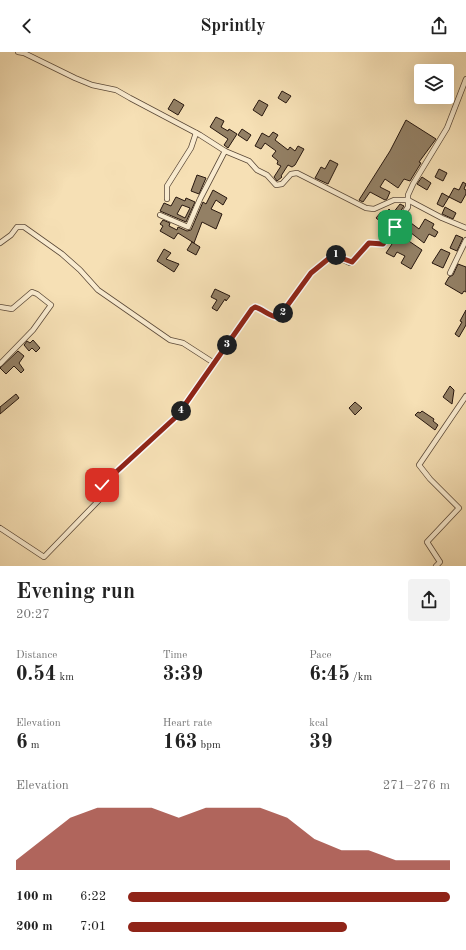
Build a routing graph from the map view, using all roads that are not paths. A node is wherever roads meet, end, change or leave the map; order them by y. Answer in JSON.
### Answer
{"nodes":[{"id":1,"x":18,"y":52,"type":"edge"},
{"id":2,"x":466,"y":79,"type":"edge"},
{"id":3,"x":196,"y":133,"type":"junction"},
{"id":4,"x":225,"y":151,"type":"junction"},
{"id":5,"x":167,"y":200,"type":"dead end"},
{"id":6,"x":408,"y":200,"type":"junction"},
{"id":7,"x":160,"y":215,"type":"dead end"},
{"id":8,"x":466,"y":228,"type":"edge"},
{"id":9,"x":466,"y":240,"type":"edge"},
{"id":10,"x":0,"y":243,"type":"edge"},
{"id":11,"x":450,"y":273,"type":"dead end"},
{"id":12,"x":0,"y":308,"type":"edge"},
{"id":13,"x":214,"y":363,"type":"junction"},
{"id":14,"x":0,"y":364,"type":"edge"},
{"id":15,"x":466,"y":396,"type":"edge"},
{"id":16,"x":0,"y":528,"type":"edge"},
{"id":17,"x":436,"y":566,"type":"edge"}],
"edges":[{"from":1,"to":3,"type":"street"},
{"from":2,"to":6,"type":"street"},
{"from":3,"to":4,"type":"street"},
{"from":3,"to":5,"type":"street"},
{"from":4,"to":6,"type":"street"},
{"from":4,"to":7,"type":"street"},
{"from":6,"to":8,"type":"street"},
{"from":6,"to":13,"type":"street"},
{"from":9,"to":11,"type":"street"},
{"from":10,"to":13,"type":"street"},
{"from":12,"to":14,"type":"street"},
{"from":13,"to":16,"type":"street"},
{"from":15,"to":17,"type":"street"}]}
